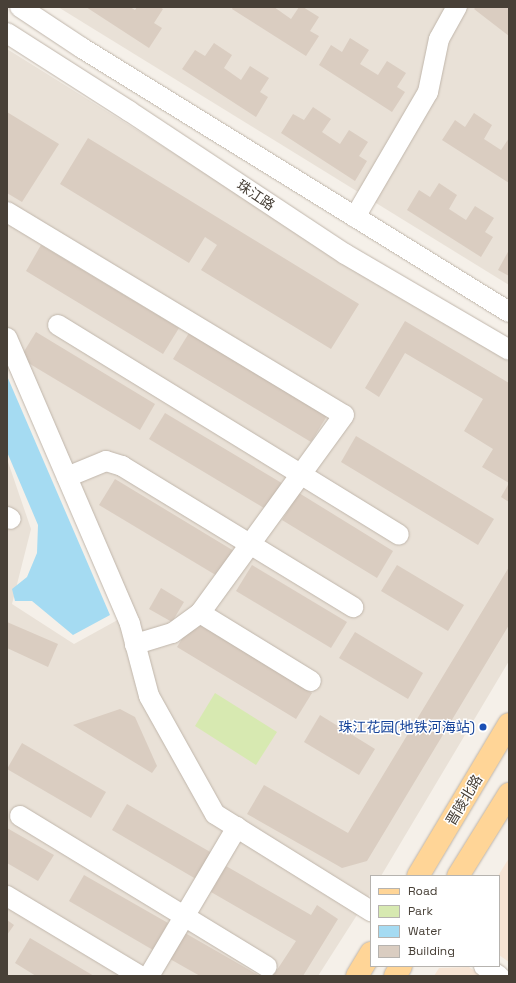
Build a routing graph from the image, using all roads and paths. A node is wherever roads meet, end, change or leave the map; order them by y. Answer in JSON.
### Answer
{"nodes":[{"id":1,"x":20,"y":7,"type":"edge"},
{"id":2,"x":457,"y":7,"type":"edge"},
{"id":3,"x":7,"y":33,"type":"edge"},
{"id":4,"x":7,"y":212,"type":"edge"},
{"id":5,"x":355,"y":217,"type":"junction"},
{"id":6,"x":509,"y":312,"type":"edge"},
{"id":7,"x":58,"y":325,"type":"dead end"},
{"id":8,"x":7,"y":338,"type":"edge"},
{"id":9,"x":509,"y":350,"type":"edge"},
{"id":10,"x":301,"y":475,"type":"junction"},
{"id":11,"x":67,"y":477,"type":"junction"},
{"id":12,"x":399,"y":536,"type":"dead end"},
{"id":13,"x":250,"y":544,"type":"junction"},
{"id":14,"x":353,"y":606,"type":"dead end"},
{"id":15,"x":200,"y":614,"type":"junction"},
{"id":16,"x":135,"y":644,"type":"junction"},
{"id":17,"x":311,"y":681,"type":"dead end"},
{"id":18,"x":509,"y":724,"type":"edge"},
{"id":19,"x":509,"y":794,"type":"edge"},
{"id":20,"x":20,"y":816,"type":"dead end"},
{"id":21,"x":237,"y":827,"type":"junction"},
{"id":22,"x":419,"y":875,"type":"edge"},
{"id":23,"x":459,"y":875,"type":"edge"},
{"id":24,"x":7,"y":896,"type":"edge"},
{"id":25,"x":370,"y":910,"type":"edge"},
{"id":26,"x":184,"y":916,"type":"junction"},
{"id":27,"x":370,"y":955,"type":"edge"},
{"id":28,"x":267,"y":967,"type":"dead end"},
{"id":29,"x":400,"y":967,"type":"edge"},
{"id":30,"x":486,"y":967,"type":"edge"},
{"id":31,"x":140,"y":976,"type":"edge"},
{"id":32,"x":149,"y":976,"type":"edge"},
{"id":33,"x":357,"y":976,"type":"edge"},
{"id":34,"x":395,"y":976,"type":"edge"},
{"id":35,"x":499,"y":976,"type":"edge"}],
"edges":[{"from":1,"to":5,"type":"street"},
{"from":2,"to":5,"type":"street"},
{"from":3,"to":9,"type":"street","name":"珠江路"},
{"from":4,"to":10,"type":"street"},
{"from":5,"to":6,"type":"street"},
{"from":7,"to":10,"type":"street"},
{"from":8,"to":11,"type":"street"},
{"from":10,"to":12,"type":"street"},
{"from":10,"to":13,"type":"street"},
{"from":11,"to":13,"type":"street"},
{"from":11,"to":16,"type":"street"},
{"from":13,"to":14,"type":"street"},
{"from":13,"to":15,"type":"street"},
{"from":15,"to":16,"type":"street"},
{"from":15,"to":17,"type":"street"},
{"from":16,"to":21,"type":"street"},
{"from":18,"to":22,"type":"main road","name":"晋陵北路"},
{"from":19,"to":23,"type":"main road"},
{"from":20,"to":26,"type":"street"},
{"from":21,"to":25,"type":"street"},
{"from":21,"to":26,"type":"street"},
{"from":24,"to":31,"type":"street"},
{"from":26,"to":28,"type":"street"},
{"from":26,"to":32,"type":"street"},
{"from":27,"to":33,"type":"main road"},
{"from":29,"to":34,"type":"main road"},
{"from":30,"to":35,"type":"street"}]}
